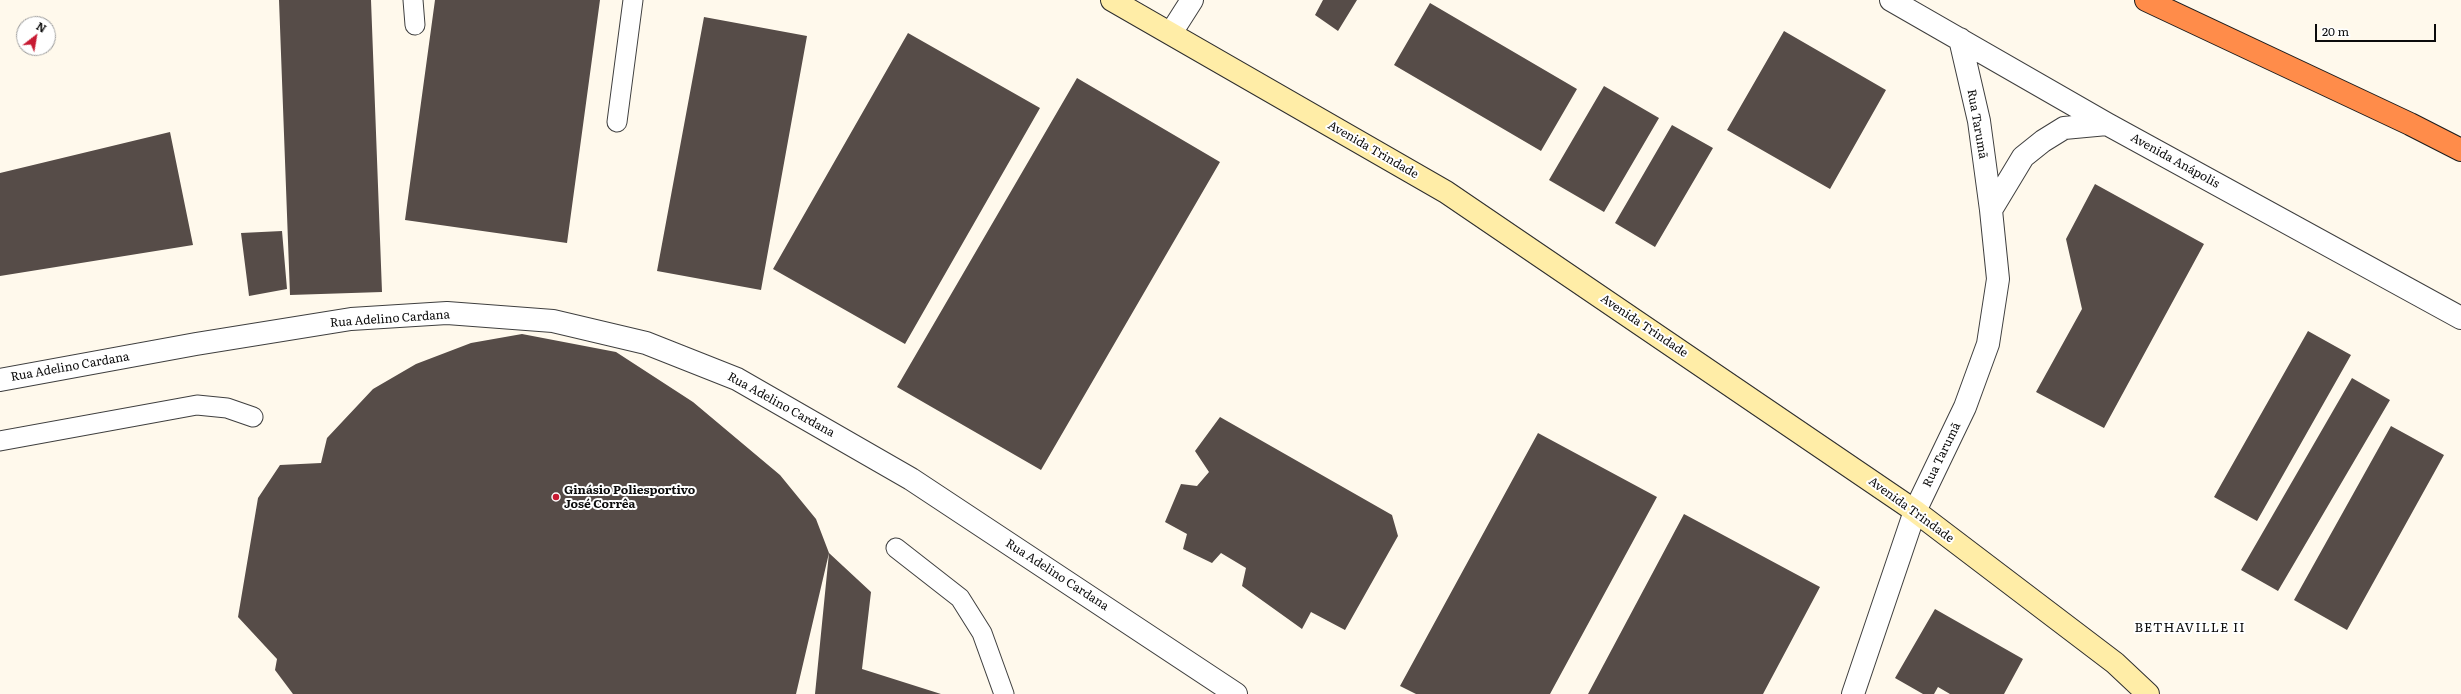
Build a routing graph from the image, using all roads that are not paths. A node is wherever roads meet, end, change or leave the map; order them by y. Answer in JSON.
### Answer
{"nodes":[{"id":1,"x":413,"y":0,"type":"edge"},
{"id":2,"x":633,"y":0,"type":"edge"},
{"id":3,"x":1112,"y":0,"type":"edge"},
{"id":4,"x":1192,"y":0,"type":"edge"},
{"id":5,"x":1891,"y":0,"type":"edge"},
{"id":6,"x":2146,"y":0,"type":"edge"},
{"id":7,"x":415,"y":25,"type":"dead end"},
{"id":8,"x":1171,"y":33,"type":"junction"},
{"id":9,"x":1960,"y":39,"type":"junction"},
{"id":10,"x":617,"y":122,"type":"dead end"},
{"id":11,"x":2107,"y":124,"type":"junction"},
{"id":12,"x":2461,"y":150,"type":"edge"},
{"id":13,"x":1991,"y":210,"type":"junction"},
{"id":14,"x":2461,"y":318,"type":"edge"},
{"id":15,"x":0,"y":380,"type":"edge"},
{"id":16,"x":253,"y":417,"type":"dead end"},
{"id":17,"x":0,"y":441,"type":"edge"},
{"id":18,"x":1915,"y":511,"type":"junction"},
{"id":19,"x":896,"y":548,"type":"dead end"},
{"id":20,"x":1004,"y":694,"type":"edge"},
{"id":21,"x":1236,"y":694,"type":"edge"},
{"id":22,"x":1853,"y":694,"type":"edge"},
{"id":23,"x":2148,"y":694,"type":"edge"}],
"edges":[{"from":1,"to":7,"type":"lane"},
{"from":2,"to":10,"type":"lane"},
{"from":3,"to":8,"type":"street","name":"Avenida Trindade"},
{"from":4,"to":8,"type":"street"},
{"from":5,"to":9,"type":"street","name":"Avenida Anápolis"},
{"from":6,"to":12,"type":"highway"},
{"from":8,"to":18,"type":"street","name":"Avenida Trindade"},
{"from":9,"to":11,"type":"street","name":"Avenida Anápolis"},
{"from":9,"to":13,"type":"street","name":"Rua Tarumã"},
{"from":11,"to":13,"type":"street"},
{"from":11,"to":14,"type":"street","name":"Avenida Anápolis"},
{"from":13,"to":18,"type":"street","name":"Rua Tarumã"},
{"from":15,"to":21,"type":"street","name":"Rua Adelino Cardana"},
{"from":16,"to":17,"type":"lane"},
{"from":18,"to":22,"type":"street","name":"Rua Tarumã"},
{"from":18,"to":23,"type":"street","name":"Avenida Trindade"},
{"from":19,"to":20,"type":"lane"}]}
